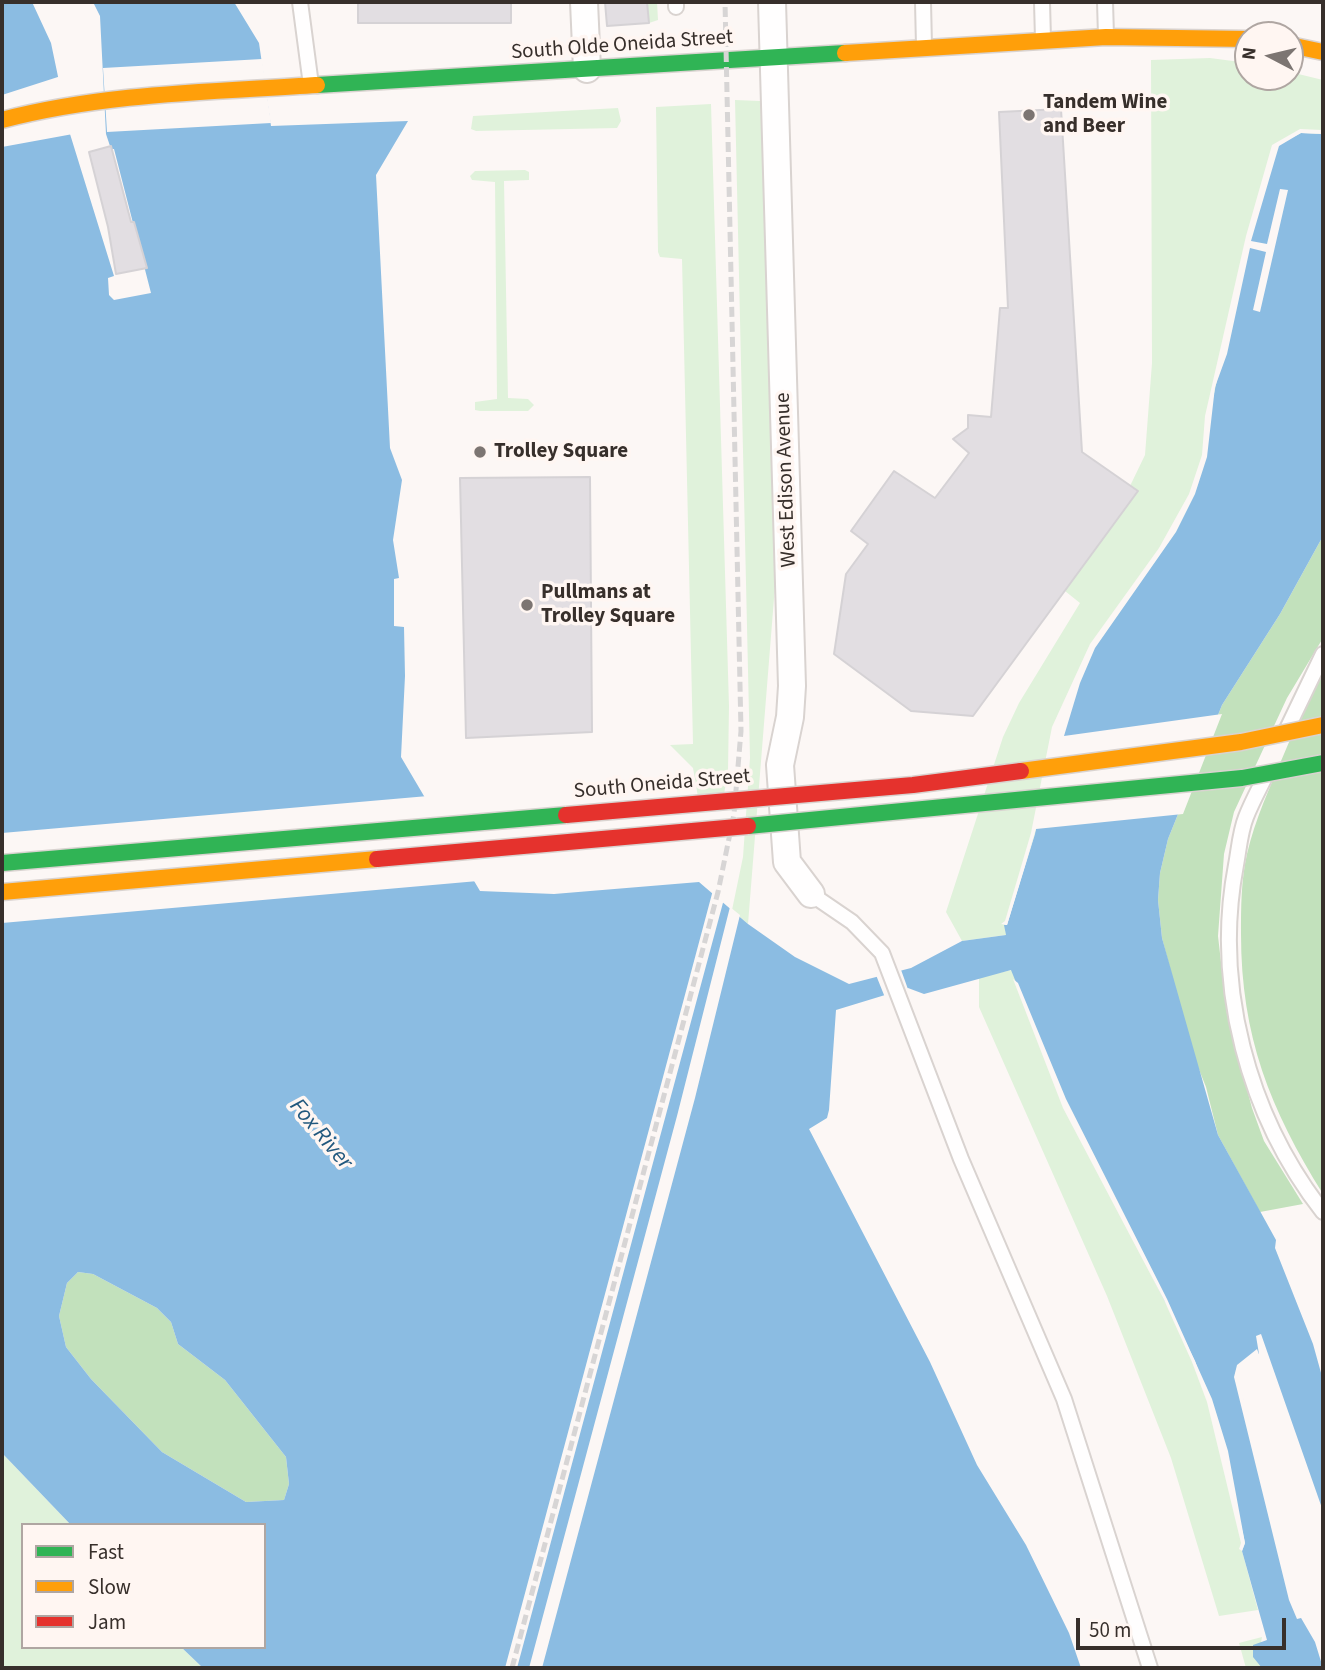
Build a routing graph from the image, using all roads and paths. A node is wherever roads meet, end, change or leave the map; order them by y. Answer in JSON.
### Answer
{"nodes":[{"id":1,"x":300,"y":2,"type":"edge"},
{"id":2,"x":584,"y":2,"type":"edge"},
{"id":3,"x":772,"y":2,"type":"edge"},
{"id":4,"x":923,"y":2,"type":"edge"},
{"id":5,"x":1042,"y":2,"type":"edge"},
{"id":6,"x":1105,"y":2,"type":"edge"},
{"id":7,"x":1106,"y":37,"type":"junction"},
{"id":8,"x":1234,"y":39,"type":"edge"},
{"id":9,"x":1044,"y":41,"type":"junction"},
{"id":10,"x":924,"y":47,"type":"junction"},
{"id":11,"x":1304,"y":47,"type":"edge"},
{"id":12,"x":1322,"y":49,"type":"edge"},
{"id":13,"x":775,"y":56,"type":"junction"},
{"id":14,"x":587,"y":69,"type":"junction"},
{"id":15,"x":311,"y":86,"type":"junction"},
{"id":16,"x":2,"y":120,"type":"edge"},
{"id":17,"x":1323,"y":654,"type":"edge"},
{"id":18,"x":1323,"y":725,"type":"edge"},
{"id":19,"x":1323,"y":763,"type":"edge"},
{"id":20,"x":2,"y":863,"type":"edge"},
{"id":21,"x":2,"y":892,"type":"edge"},
{"id":22,"x":811,"y":894,"type":"joint"},
{"id":23,"x":1323,"y":1212,"type":"edge"},
{"id":24,"x":1150,"y":1668,"type":"edge"}],
"edges":[{"from":1,"to":15,"type":"lane"},
{"from":2,"to":14,"type":"street"},
{"from":3,"to":13,"type":"street","name":"West Edison Avenue"},
{"from":4,"to":10,"type":"lane"},
{"from":5,"to":9,"type":"lane"},
{"from":6,"to":7,"type":"lane"},
{"from":7,"to":8,"type":"main road","name":"South Olde Oneida Street"},
{"from":7,"to":9,"type":"main road","name":"South Olde Oneida Street"},
{"from":9,"to":10,"type":"main road","name":"South Olde Oneida Street"},
{"from":10,"to":13,"type":"main road","name":"South Olde Oneida Street"},
{"from":11,"to":12,"type":"main road"},
{"from":13,"to":14,"type":"main road","name":"South Olde Oneida Street"},
{"from":13,"to":22,"type":"street","name":"West Edison Avenue"},
{"from":14,"to":15,"type":"main road","name":"South Olde Oneida Street"},
{"from":15,"to":16,"type":"main road","name":"South Olde Oneida Street"},
{"from":17,"to":23,"type":"lane"},
{"from":18,"to":20,"type":"main road","name":"South Oneida Street","bridge":true},
{"from":19,"to":21,"type":"main road","bridge":true},
{"from":22,"to":24,"type":"lane"}]}
